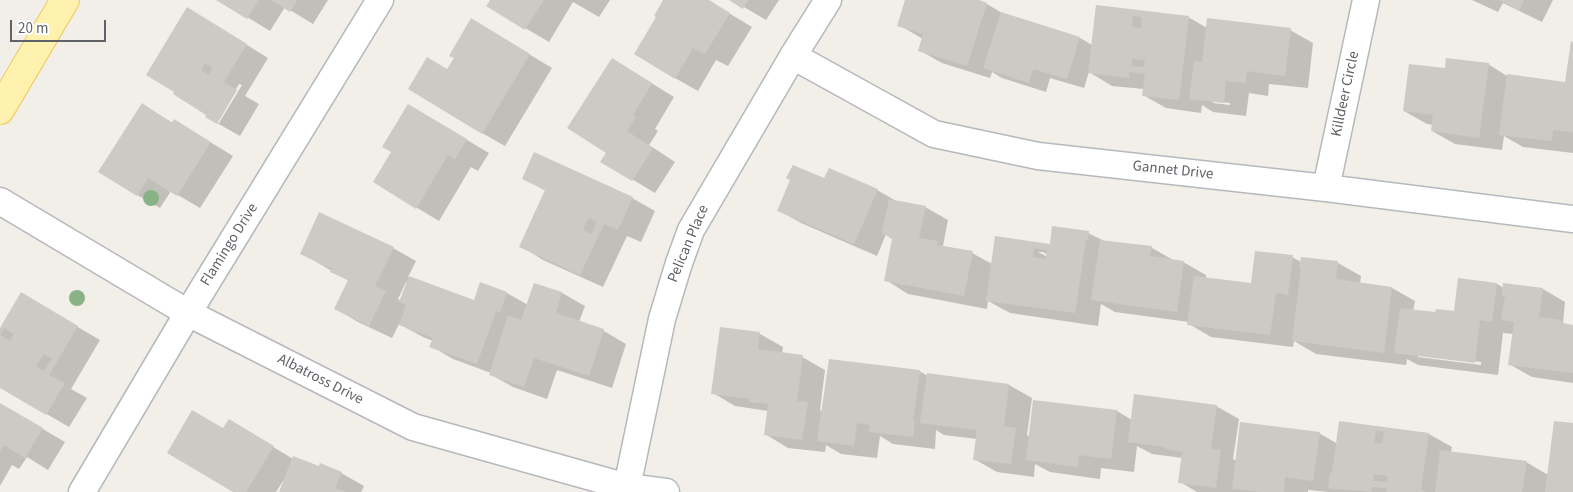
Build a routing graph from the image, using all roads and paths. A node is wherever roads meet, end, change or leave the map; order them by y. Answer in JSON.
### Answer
{"nodes":[{"id":1,"x":65,"y":0,"type":"edge"},
{"id":2,"x":380,"y":0,"type":"edge"},
{"id":3,"x":828,"y":0,"type":"edge"},
{"id":4,"x":1366,"y":0,"type":"edge"},
{"id":5,"x":793,"y":56,"type":"junction"},
{"id":6,"x":0,"y":110,"type":"edge"},
{"id":7,"x":1326,"y":188,"type":"junction"},
{"id":8,"x":0,"y":201,"type":"edge"},
{"id":9,"x":1573,"y":219,"type":"edge"},
{"id":10,"x":188,"y":313,"type":"junction"},
{"id":11,"x":627,"y":487,"type":"junction"},
{"id":12,"x":82,"y":492,"type":"edge"},
{"id":13,"x":666,"y":492,"type":"edge"}],
"edges":[{"from":1,"to":6,"type":"main road"},
{"from":2,"to":10,"type":"street","name":"Flamingo Drive"},
{"from":3,"to":5,"type":"street","name":"Pelican Place"},
{"from":4,"to":7,"type":"street","name":"Killdeer Circle"},
{"from":5,"to":7,"type":"street","name":"Gannet Drive"},
{"from":5,"to":11,"type":"street","name":"Pelican Place"},
{"from":7,"to":9,"type":"street","name":"Gannet Drive"},
{"from":8,"to":10,"type":"street","name":"Albatross Drive"},
{"from":10,"to":11,"type":"street","name":"Albatross Drive"},
{"from":10,"to":12,"type":"street","name":"Flamingo Drive"},
{"from":11,"to":13,"type":"street","name":"Albatross Drive"}]}
